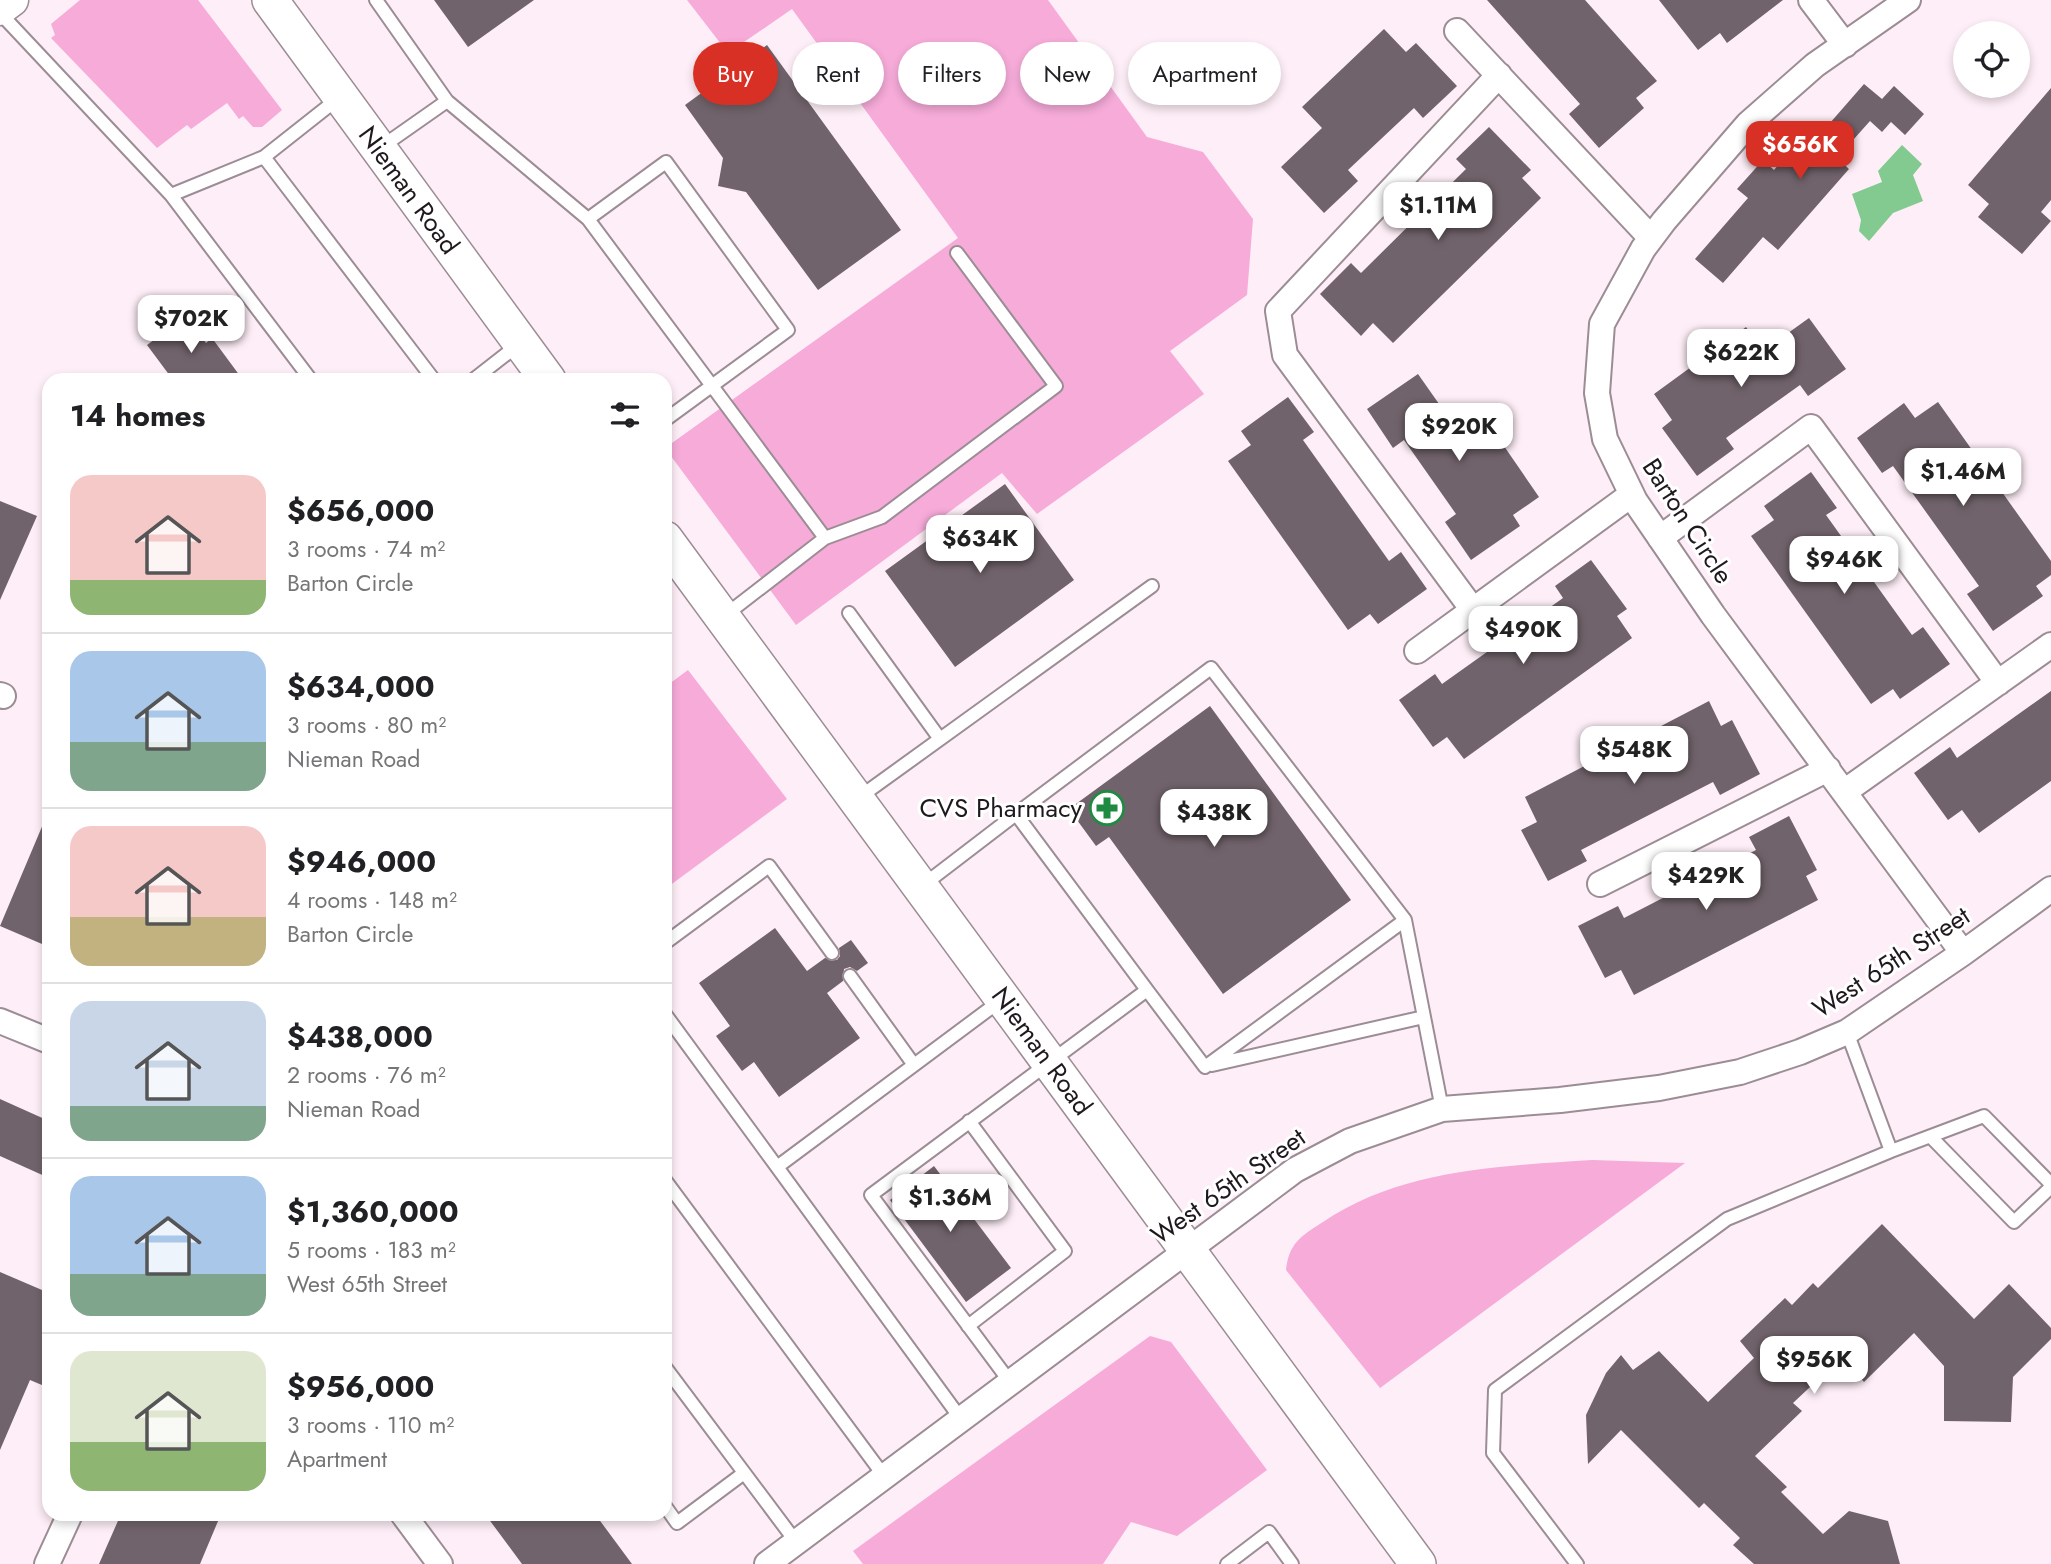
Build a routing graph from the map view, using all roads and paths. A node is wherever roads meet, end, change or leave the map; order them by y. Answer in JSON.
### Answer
{"nodes":[{"id":1,"x":12,"y":0,"type":"edge"},
{"id":2,"x":270,"y":0,"type":"edge"},
{"id":3,"x":376,"y":0,"type":"edge"},
{"id":4,"x":1811,"y":0,"type":"edge"},
{"id":5,"x":1908,"y":0,"type":"edge"},
{"id":6,"x":0,"y":11,"type":"edge"},
{"id":7,"x":1457,"y":30,"type":"dead end"},
{"id":8,"x":1845,"y":45,"type":"junction"},
{"id":9,"x":1499,"y":75,"type":"junction"},
{"id":10,"x":340,"y":97,"type":"junction"},
{"id":11,"x":447,"y":101,"type":"junction"},
{"id":12,"x":379,"y":149,"type":"junction"},
{"id":13,"x":264,"y":156,"type":"junction"},
{"id":14,"x":171,"y":195,"type":"junction"},
{"id":15,"x":588,"y":219,"type":"junction"},
{"id":16,"x":1651,"y":238,"type":"junction"},
{"id":17,"x":957,"y":253,"type":"dead end"},
{"id":18,"x":521,"y":343,"type":"junction"},
{"id":19,"x":306,"y":373,"type":"edge"},
{"id":20,"x":429,"y":373,"type":"edge"},
{"id":21,"x":481,"y":373,"type":"edge"},
{"id":22,"x":543,"y":373,"type":"edge"},
{"id":23,"x":711,"y":386,"type":"junction"},
{"id":24,"x":672,"y":415,"type":"edge"},
{"id":25,"x":1631,"y":495,"type":"junction"},
{"id":26,"x":825,"y":538,"type":"junction"},
{"id":27,"x":1660,"y":538,"type":"junction"},
{"id":28,"x":672,"y":549,"type":"edge"},
{"id":29,"x":1152,"y":586,"type":"dead end"},
{"id":30,"x":1473,"y":610,"type":"junction"},
{"id":31,"x":849,"y":613,"type":"dead end"},
{"id":32,"x":722,"y":617,"type":"junction"},
{"id":33,"x":2051,"y":645,"type":"edge"},
{"id":34,"x":1417,"y":651,"type":"dead end"},
{"id":35,"x":1998,"y":683,"type":"junction"},
{"id":36,"x":940,"y":739,"type":"junction"},
{"id":37,"x":1828,"y":769,"type":"junction"},
{"id":38,"x":1844,"y":792,"type":"junction"},
{"id":39,"x":856,"y":799,"type":"junction"},
{"id":40,"x":1016,"y":814,"type":"junction"},
{"id":41,"x":1600,"y":884,"type":"dead end"},
{"id":42,"x":921,"y":887,"type":"junction"},
{"id":43,"x":2051,"y":889,"type":"edge"},
{"id":44,"x":1405,"y":920,"type":"junction"},
{"id":45,"x":672,"y":938,"type":"edge"},
{"id":46,"x":832,"y":953,"type":"dead end"},
{"id":47,"x":1964,"y":953,"type":"junction"},
{"id":48,"x":850,"y":976,"type":"dead end"},
{"id":49,"x":1147,"y":990,"type":"junction"},
{"id":50,"x":1003,"y":998,"type":"junction"},
{"id":51,"x":1424,"y":1017,"type":"junction"},
{"id":52,"x":0,"y":1021,"type":"edge"},
{"id":53,"x":672,"y":1024,"type":"edge"},
{"id":54,"x":1847,"y":1032,"type":"junction"},
{"id":55,"x":42,"y":1038,"type":"edge"},
{"id":56,"x":1050,"y":1062,"type":"junction"},
{"id":57,"x":914,"y":1065,"type":"junction"},
{"id":58,"x":1205,"y":1067,"type":"junction"},
{"id":59,"x":1442,"y":1109,"type":"junction"},
{"id":60,"x":969,"y":1121,"type":"junction"},
{"id":61,"x":1931,"y":1137,"type":"junction"},
{"id":62,"x":1891,"y":1151,"type":"junction"},
{"id":63,"x":777,"y":1167,"type":"junction"},
{"id":64,"x":2051,"y":1185,"type":"edge"},
{"id":65,"x":672,"y":1189,"type":"edge"},
{"id":66,"x":1187,"y":1249,"type":"junction"},
{"id":67,"x":968,"y":1326,"type":"junction"},
{"id":68,"x":672,"y":1376,"type":"edge"},
{"id":69,"x":1010,"y":1382,"type":"junction"},
{"id":70,"x":961,"y":1419,"type":"junction"},
{"id":71,"x":744,"y":1473,"type":"junction"},
{"id":72,"x":884,"y":1476,"type":"junction"},
{"id":73,"x":672,"y":1515,"type":"edge"},
{"id":74,"x":67,"y":1521,"type":"edge"},
{"id":75,"x":408,"y":1521,"type":"edge"},
{"id":76,"x":796,"y":1542,"type":"junction"},
{"id":77,"x":47,"y":1564,"type":"edge"},
{"id":78,"x":440,"y":1564,"type":"edge"},
{"id":79,"x":767,"y":1564,"type":"edge"},
{"id":80,"x":1227,"y":1564,"type":"edge"},
{"id":81,"x":1292,"y":1564,"type":"edge"},
{"id":82,"x":1418,"y":1564,"type":"edge"},
{"id":83,"x":1577,"y":1564,"type":"edge"}],
"edges":[{"from":1,"to":6,"type":"street"},
{"from":2,"to":10,"type":"main road","name":"Nieman Road"},
{"from":3,"to":11,"type":"lane"},
{"from":4,"to":8,"type":"street"},
{"from":5,"to":8,"type":"street","name":"Barton Circle"},
{"from":6,"to":14,"type":"lane"},
{"from":7,"to":9,"type":"street"},
{"from":8,"to":16,"type":"street","name":"Barton Circle"},
{"from":9,"to":16,"type":"street"},
{"from":9,"to":30,"type":"street"},
{"from":10,"to":12,"type":"main road","name":"Nieman Road"},
{"from":10,"to":13,"type":"lane"},
{"from":11,"to":12,"type":"lane"},
{"from":11,"to":15,"type":"lane"},
{"from":12,"to":18,"type":"main road","name":"Nieman Road"},
{"from":13,"to":14,"type":"lane"},
{"from":13,"to":20,"type":"lane"},
{"from":14,"to":19,"type":"lane"},
{"from":15,"to":23,"type":"lane"},
{"from":15,"to":23,"type":"lane"},
{"from":16,"to":25,"type":"street","name":"Barton Circle"},
{"from":17,"to":26,"type":"lane"},
{"from":18,"to":21,"type":"lane"},
{"from":18,"to":22,"type":"main road","name":"Nieman Road"},
{"from":23,"to":24,"type":"lane"},
{"from":23,"to":26,"type":"lane"},
{"from":25,"to":27,"type":"street","name":"Barton Circle"},
{"from":25,"to":30,"type":"street"},
{"from":26,"to":32,"type":"lane"},
{"from":27,"to":35,"type":"street"},
{"from":27,"to":37,"type":"street","name":"Barton Circle"},
{"from":28,"to":32,"type":"main road","name":"Nieman Road"},
{"from":29,"to":36,"type":"lane"},
{"from":30,"to":34,"type":"street"},
{"from":31,"to":36,"type":"lane"},
{"from":32,"to":39,"type":"main road","name":"Nieman Road"},
{"from":33,"to":35,"type":"street"},
{"from":35,"to":38,"type":"street"},
{"from":36,"to":39,"type":"lane"},
{"from":37,"to":38,"type":"street","name":"Barton Circle"},
{"from":37,"to":41,"type":"street"},
{"from":38,"to":47,"type":"street","name":"Barton Circle"},
{"from":39,"to":42,"type":"main road","name":"Nieman Road"},
{"from":40,"to":42,"type":"lane"},
{"from":40,"to":44,"type":"lane"},
{"from":40,"to":49,"type":"lane"},
{"from":42,"to":50,"type":"main road","name":"Nieman Road"},
{"from":43,"to":47,"type":"street","name":"West 65th Street"},
{"from":44,"to":51,"type":"lane"},
{"from":44,"to":58,"type":"lane"},
{"from":45,"to":46,"type":"lane"},
{"from":47,"to":54,"type":"street","name":"West 65th Street"},
{"from":48,"to":57,"type":"lane"},
{"from":49,"to":56,"type":"lane"},
{"from":49,"to":58,"type":"lane"},
{"from":50,"to":56,"type":"main road","name":"Nieman Road"},
{"from":50,"to":57,"type":"lane"},
{"from":51,"to":58,"type":"lane"},
{"from":51,"to":59,"type":"lane"},
{"from":52,"to":55,"type":"street"},
{"from":53,"to":63,"type":"lane"},
{"from":54,"to":59,"type":"street","name":"West 65th Street"},
{"from":54,"to":62,"type":"lane"},
{"from":56,"to":60,"type":"lane"},
{"from":56,"to":66,"type":"main road","name":"Nieman Road"},
{"from":57,"to":63,"type":"lane"},
{"from":59,"to":66,"type":"street","name":"West 65th Street"},
{"from":60,"to":67,"type":"lane"},
{"from":60,"to":67,"type":"lane"},
{"from":61,"to":62,"type":"lane"},
{"from":61,"to":64,"type":"lane"},
{"from":61,"to":64,"type":"lane"},
{"from":62,"to":83,"type":"lane"},
{"from":63,"to":70,"type":"lane"},
{"from":65,"to":72,"type":"lane"},
{"from":66,"to":69,"type":"street","name":"West 65th Street"},
{"from":66,"to":82,"type":"main road","name":"Nieman Road"},
{"from":67,"to":69,"type":"lane"},
{"from":68,"to":71,"type":"lane"},
{"from":69,"to":70,"type":"street","name":"West 65th Street"},
{"from":70,"to":72,"type":"street","name":"West 65th Street"},
{"from":71,"to":73,"type":"lane"},
{"from":71,"to":76,"type":"lane"},
{"from":72,"to":76,"type":"street","name":"West 65th Street"},
{"from":74,"to":77,"type":"street"},
{"from":75,"to":78,"type":"street"},
{"from":76,"to":79,"type":"street","name":"West 65th Street"},
{"from":80,"to":81,"type":"lane"}]}
